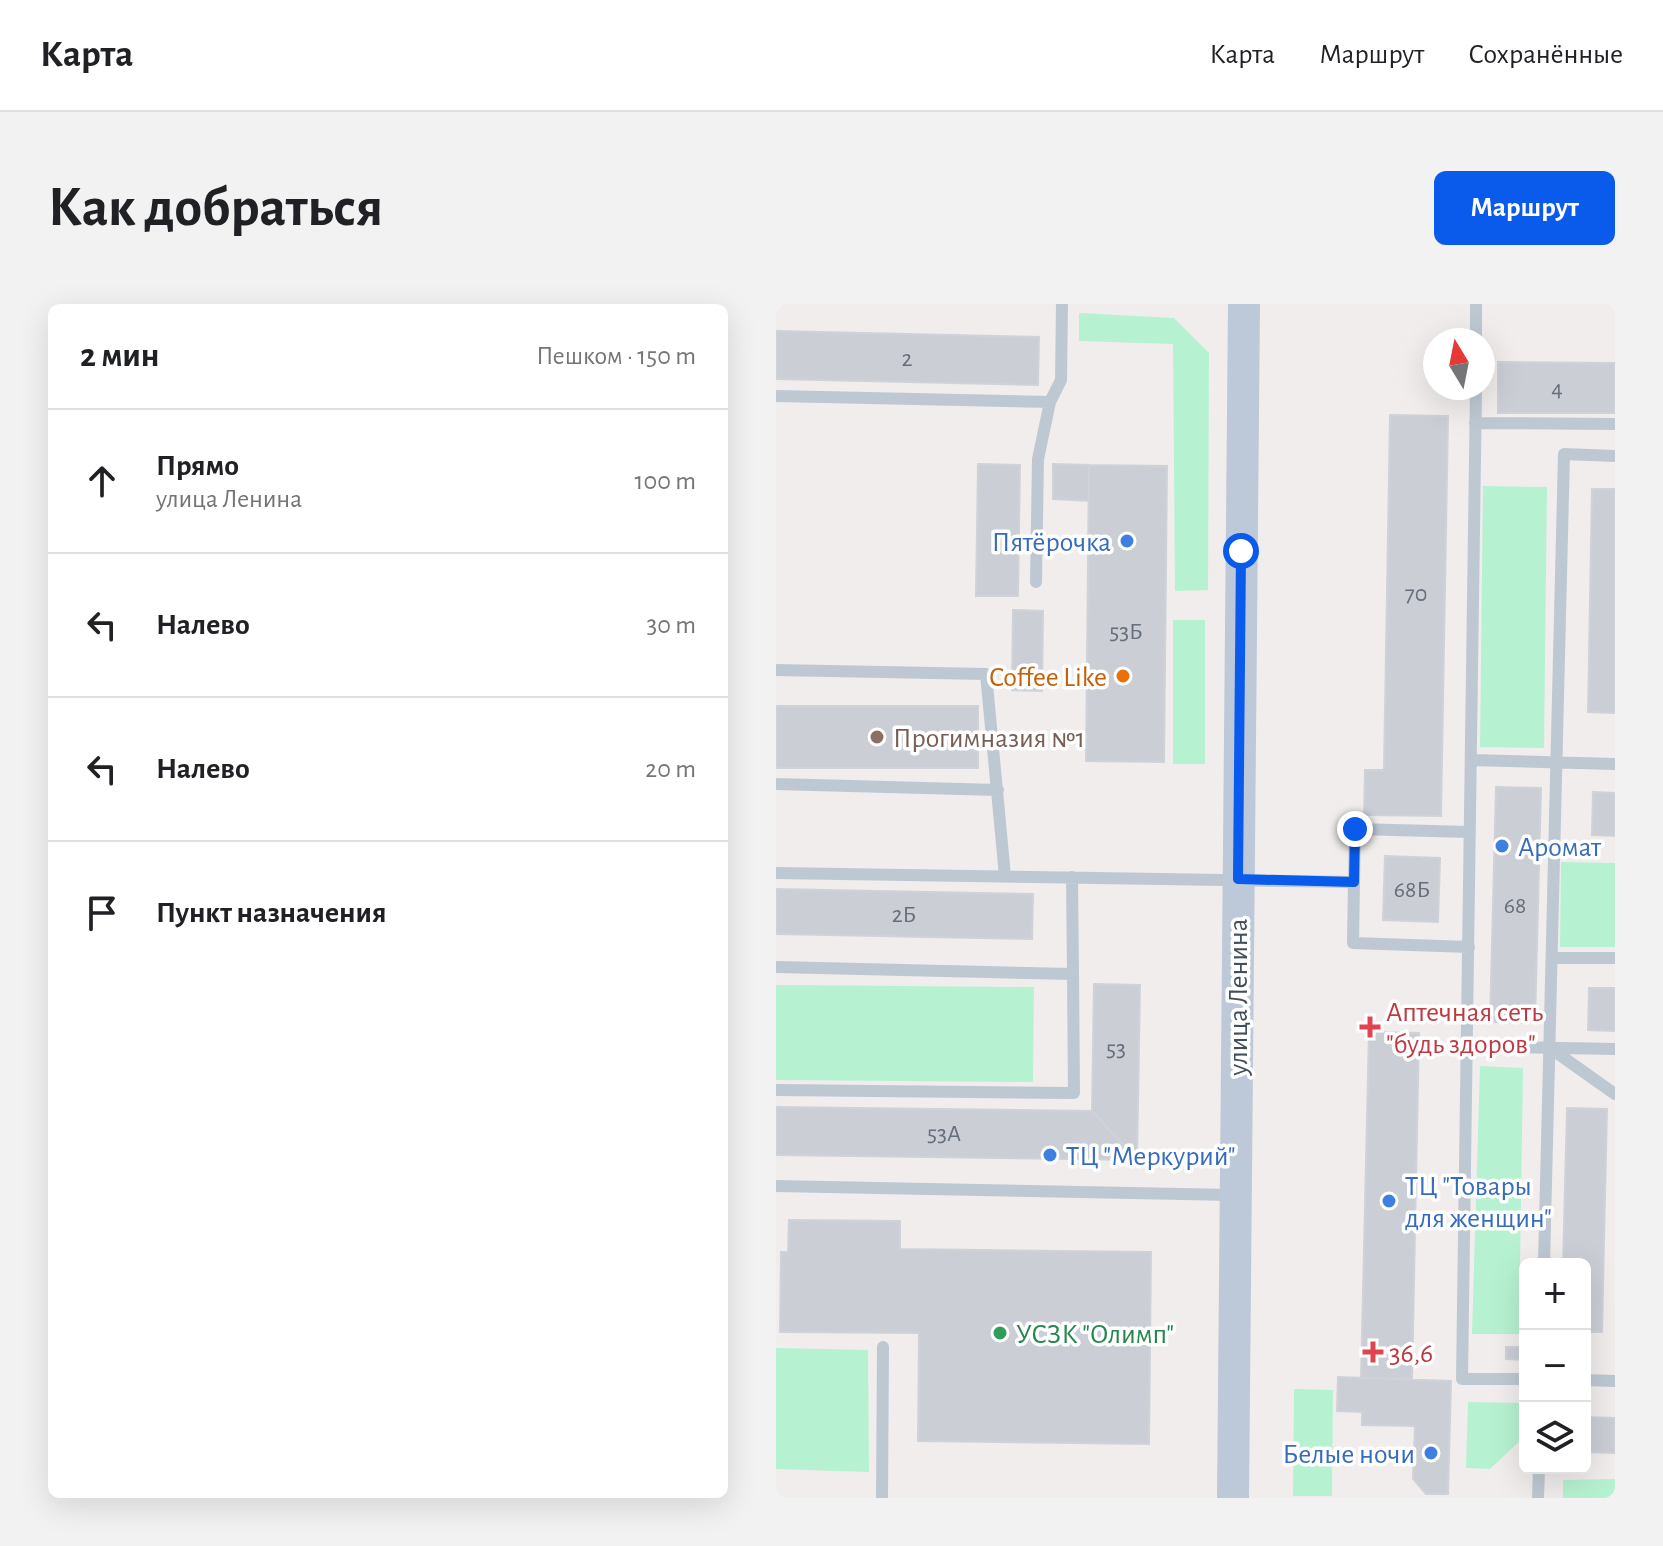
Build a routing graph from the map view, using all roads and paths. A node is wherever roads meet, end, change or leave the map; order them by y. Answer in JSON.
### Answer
{"nodes":[{"id":1,"x":1062,"y":304,"type":"edge"},
{"id":2,"x":1244,"y":304,"type":"edge"},
{"id":3,"x":1476,"y":304,"type":"edge"},
{"id":4,"x":1476,"y":328,"type":"edge"},
{"id":5,"x":776,"y":396,"type":"edge"},
{"id":6,"x":1476,"y":400,"type":"edge"},
{"id":7,"x":1050,"y":402,"type":"junction"},
{"id":8,"x":1475,"y":423,"type":"junction"},
{"id":9,"x":1615,"y":424,"type":"edge"},
{"id":10,"x":1615,"y":456,"type":"edge"},
{"id":11,"x":1036,"y":582,"type":"dead end"},
{"id":12,"x":776,"y":670,"type":"edge"},
{"id":13,"x":1471,"y":760,"type":"junction"},
{"id":14,"x":1556,"y":762,"type":"junction"},
{"id":15,"x":1615,"y":764,"type":"edge"},
{"id":16,"x":776,"y":784,"type":"edge"},
{"id":17,"x":998,"y":790,"type":"junction"},
{"id":18,"x":1470,"y":832,"type":"junction"},
{"id":19,"x":776,"y":873,"type":"edge"},
{"id":20,"x":1005,"y":876,"type":"junction"},
{"id":21,"x":1072,"y":877,"type":"junction"},
{"id":22,"x":1238,"y":879,"type":"junction"},
{"id":23,"x":1354,"y":882,"type":"junction"},
{"id":24,"x":1469,"y":947,"type":"junction"},
{"id":25,"x":1552,"y":958,"type":"junction"},
{"id":26,"x":1615,"y":958,"type":"edge"},
{"id":27,"x":776,"y":967,"type":"edge"},
{"id":28,"x":1073,"y":974,"type":"junction"},
{"id":29,"x":1467,"y":1046,"type":"junction"},
{"id":30,"x":1550,"y":1048,"type":"junction"},
{"id":31,"x":1615,"y":1049,"type":"edge"},
{"id":32,"x":776,"y":1090,"type":"edge"},
{"id":33,"x":1615,"y":1094,"type":"edge"},
{"id":34,"x":776,"y":1186,"type":"edge"},
{"id":35,"x":1236,"y":1195,"type":"junction"},
{"id":36,"x":1544,"y":1258,"type":"edge"},
{"id":37,"x":883,"y":1347,"type":"dead end"},
{"id":38,"x":1519,"y":1379,"type":"edge"},
{"id":39,"x":1591,"y":1380,"type":"edge"},
{"id":40,"x":1615,"y":1381,"type":"edge"},
{"id":41,"x":1539,"y":1474,"type":"edge"},
{"id":42,"x":882,"y":1498,"type":"edge"},
{"id":43,"x":1233,"y":1498,"type":"edge"},
{"id":44,"x":1538,"y":1498,"type":"edge"}],
"edges":[{"from":1,"to":7,"type":"lane"},
{"from":2,"to":22,"type":"main road","name":"улица Ленина"},
{"from":3,"to":4,"type":"lane"},
{"from":5,"to":7,"type":"lane"},
{"from":6,"to":8,"type":"lane"},
{"from":7,"to":11,"type":"lane"},
{"from":8,"to":9,"type":"lane"},
{"from":8,"to":13,"type":"lane"},
{"from":10,"to":14,"type":"lane"},
{"from":12,"to":17,"type":"lane"},
{"from":13,"to":14,"type":"lane"},
{"from":13,"to":18,"type":"lane"},
{"from":14,"to":15,"type":"lane"},
{"from":14,"to":25,"type":"lane"},
{"from":16,"to":17,"type":"lane"},
{"from":17,"to":20,"type":"lane"},
{"from":18,"to":23,"type":"lane"},
{"from":18,"to":24,"type":"lane"},
{"from":19,"to":20,"type":"lane"},
{"from":20,"to":21,"type":"lane"},
{"from":21,"to":22,"type":"lane"},
{"from":21,"to":28,"type":"lane"},
{"from":22,"to":23,"type":"lane"},
{"from":22,"to":35,"type":"main road","name":"улица Ленина"},
{"from":23,"to":24,"type":"lane"},
{"from":24,"to":29,"type":"lane"},
{"from":25,"to":26,"type":"lane"},
{"from":25,"to":30,"type":"lane"},
{"from":27,"to":28,"type":"lane"},
{"from":28,"to":32,"type":"lane"},
{"from":29,"to":30,"type":"lane"},
{"from":29,"to":38,"type":"lane"},
{"from":30,"to":31,"type":"lane"},
{"from":30,"to":33,"type":"lane"},
{"from":30,"to":36,"type":"lane"},
{"from":34,"to":35,"type":"lane"},
{"from":35,"to":43,"type":"main road","name":"улица Ленина"},
{"from":37,"to":42,"type":"lane"},
{"from":39,"to":40,"type":"lane"},
{"from":41,"to":44,"type":"lane"}]}
